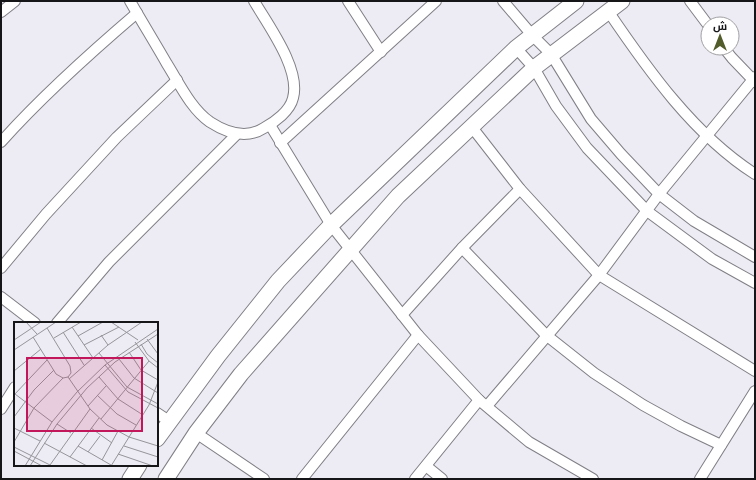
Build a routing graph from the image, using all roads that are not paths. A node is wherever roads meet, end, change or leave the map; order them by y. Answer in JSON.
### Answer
{"nodes":[{"id":1,"x":15,"y":1,"type":"edge"},
{"id":2,"x":130,"y":1,"type":"edge"},
{"id":3,"x":254,"y":1,"type":"edge"},
{"id":4,"x":348,"y":1,"type":"edge"},
{"id":5,"x":503,"y":1,"type":"edge"},
{"id":6,"x":576,"y":1,"type":"edge"},
{"id":7,"x":622,"y":1,"type":"edge"},
{"id":8,"x":690,"y":1,"type":"edge"},
{"id":9,"x":434,"y":2,"type":"edge"},
{"id":10,"x":608,"y":11,"type":"junction"},
{"id":11,"x":1,"y":12,"type":"edge"},
{"id":12,"x":136,"y":13,"type":"junction"},
{"id":13,"x":701,"y":16,"type":"edge"},
{"id":14,"x":532,"y":35,"type":"junction"},
{"id":15,"x":516,"y":48,"type":"junction"},
{"id":16,"x":380,"y":52,"type":"junction"},
{"id":17,"x":551,"y":54,"type":"junction"},
{"id":18,"x":732,"y":56,"type":"edge"},
{"id":19,"x":534,"y":68,"type":"junction"},
{"id":20,"x":177,"y":80,"type":"junction"},
{"id":21,"x":754,"y":80,"type":"edge"},
{"id":22,"x":270,"y":125,"type":"junction"},
{"id":23,"x":471,"y":126,"type":"junction"},
{"id":24,"x":236,"y":135,"type":"junction"},
{"id":25,"x":706,"y":136,"type":"junction"},
{"id":26,"x":1,"y":142,"type":"edge"},
{"id":27,"x":280,"y":143,"type":"junction"},
{"id":28,"x":755,"y":174,"type":"edge"},
{"id":29,"x":520,"y":189,"type":"junction"},
{"id":30,"x":660,"y":194,"type":"junction"},
{"id":31,"x":647,"y":211,"type":"junction"},
{"id":32,"x":331,"y":225,"type":"junction"},
{"id":33,"x":462,"y":248,"type":"junction"},
{"id":34,"x":350,"y":250,"type":"junction"},
{"id":35,"x":755,"y":257,"type":"edge"},
{"id":36,"x":1,"y":268,"type":"edge"},
{"id":37,"x":599,"y":275,"type":"junction"},
{"id":38,"x":755,"y":283,"type":"edge"},
{"id":39,"x":1,"y":297,"type":"edge"},
{"id":40,"x":402,"y":315,"type":"junction"},
{"id":41,"x":34,"y":322,"type":"edge"},
{"id":42,"x":59,"y":322,"type":"edge"},
{"id":43,"x":418,"y":335,"type":"junction"},
{"id":44,"x":546,"y":335,"type":"junction"},
{"id":45,"x":755,"y":371,"type":"edge"},
{"id":46,"x":14,"y":389,"type":"edge"},
{"id":47,"x":755,"y":391,"type":"edge"},
{"id":48,"x":478,"y":400,"type":"junction"},
{"id":49,"x":487,"y":406,"type":"junction"},
{"id":50,"x":1,"y":409,"type":"edge"},
{"id":51,"x":163,"y":417,"type":"edge"},
{"id":52,"x":196,"y":433,"type":"junction"},
{"id":53,"x":158,"y":435,"type":"edge"},
{"id":54,"x":721,"y":445,"type":"junction"},
{"id":55,"x":138,"y":466,"type":"edge"},
{"id":56,"x":426,"y":466,"type":"junction"},
{"id":57,"x":130,"y":479,"type":"edge"},
{"id":58,"x":166,"y":479,"type":"edge"},
{"id":59,"x":264,"y":479,"type":"edge"},
{"id":60,"x":302,"y":479,"type":"edge"},
{"id":61,"x":414,"y":479,"type":"edge"},
{"id":62,"x":442,"y":479,"type":"edge"},
{"id":63,"x":593,"y":479,"type":"edge"},
{"id":64,"x":700,"y":479,"type":"edge"}],
"edges":[{"from":1,"to":11,"type":"street"},
{"from":2,"to":12,"type":"street"},
{"from":3,"to":22,"type":"street"},
{"from":4,"to":16,"type":"street"},
{"from":5,"to":14,"type":"street"},
{"from":6,"to":14,"type":"street"},
{"from":7,"to":10,"type":"street"},
{"from":8,"to":13,"type":"street"},
{"from":9,"to":16,"type":"street"},
{"from":10,"to":17,"type":"street"},
{"from":10,"to":25,"type":"street"},
{"from":12,"to":20,"type":"street"},
{"from":12,"to":26,"type":"street"},
{"from":14,"to":15,"type":"street"},
{"from":14,"to":17,"type":"street"},
{"from":15,"to":19,"type":"street"},
{"from":15,"to":32,"type":"street"},
{"from":16,"to":27,"type":"street"},
{"from":17,"to":19,"type":"street"},
{"from":17,"to":30,"type":"street"},
{"from":18,"to":21,"type":"street"},
{"from":19,"to":23,"type":"street"},
{"from":19,"to":31,"type":"street"},
{"from":20,"to":24,"type":"street"},
{"from":20,"to":36,"type":"street"},
{"from":21,"to":25,"type":"street"},
{"from":22,"to":24,"type":"street"},
{"from":22,"to":27,"type":"street"},
{"from":23,"to":29,"type":"street"},
{"from":23,"to":34,"type":"street"},
{"from":24,"to":42,"type":"street"},
{"from":25,"to":28,"type":"street"},
{"from":25,"to":30,"type":"street"},
{"from":27,"to":32,"type":"street"},
{"from":29,"to":33,"type":"street"},
{"from":29,"to":37,"type":"street"},
{"from":30,"to":31,"type":"street"},
{"from":30,"to":35,"type":"street"},
{"from":31,"to":37,"type":"street"},
{"from":31,"to":38,"type":"street"},
{"from":32,"to":34,"type":"street"},
{"from":32,"to":51,"type":"street"},
{"from":33,"to":40,"type":"street"},
{"from":33,"to":44,"type":"street"},
{"from":34,"to":40,"type":"street"},
{"from":34,"to":52,"type":"street"},
{"from":37,"to":44,"type":"street"},
{"from":37,"to":45,"type":"street"},
{"from":39,"to":41,"type":"street"},
{"from":40,"to":43,"type":"street"},
{"from":43,"to":48,"type":"street"},
{"from":43,"to":60,"type":"street"},
{"from":44,"to":49,"type":"street"},
{"from":44,"to":54,"type":"street"},
{"from":46,"to":50,"type":"street"},
{"from":47,"to":54,"type":"street"},
{"from":48,"to":49,"type":"street"},
{"from":48,"to":56,"type":"street"},
{"from":49,"to":63,"type":"street"},
{"from":51,"to":53,"type":"street"},
{"from":52,"to":58,"type":"street"},
{"from":52,"to":59,"type":"street"},
{"from":54,"to":64,"type":"street"},
{"from":55,"to":57,"type":"street"},
{"from":56,"to":61,"type":"street"},
{"from":56,"to":62,"type":"street"}]}
